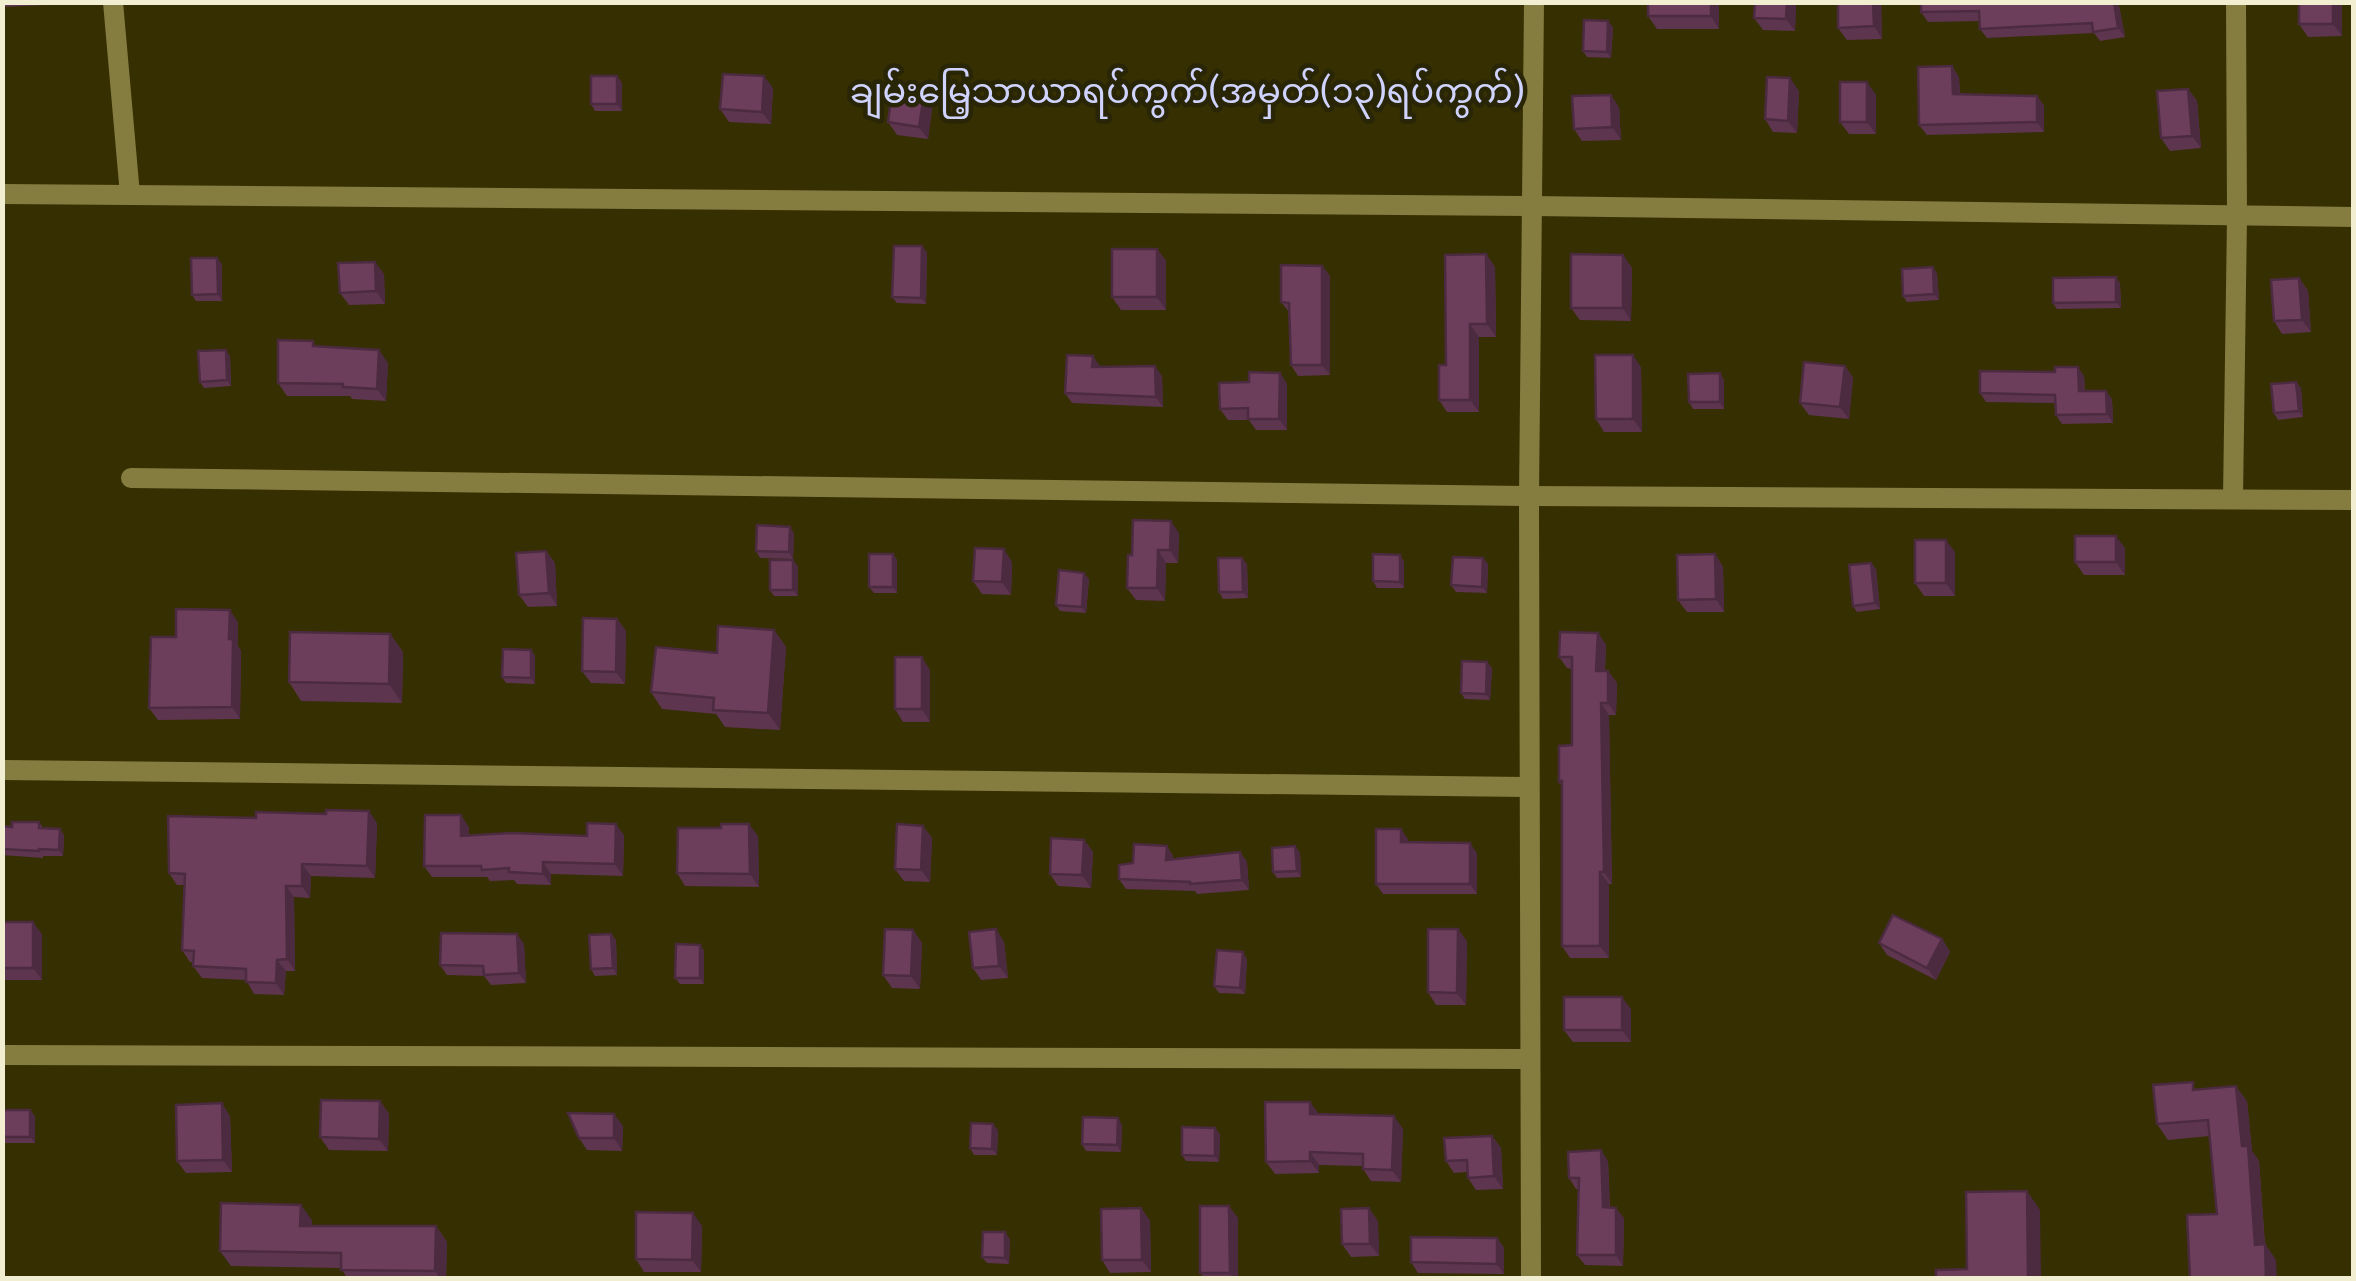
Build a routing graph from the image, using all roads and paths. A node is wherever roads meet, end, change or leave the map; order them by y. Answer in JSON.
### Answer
{"nodes":[{"id":1,"x":113,"y":2,"type":"edge"},
{"id":2,"x":1534,"y":2,"type":"edge"},
{"id":3,"x":2236,"y":2,"type":"edge"},
{"id":4,"x":2,"y":194,"type":"edge"},
{"id":5,"x":130,"y":195,"type":"junction"},
{"id":6,"x":1532,"y":206,"type":"junction"},
{"id":7,"x":2237,"y":216,"type":"junction"},
{"id":8,"x":2354,"y":218,"type":"edge"},
{"id":9,"x":131,"y":478,"type":"dead end"},
{"id":10,"x":1529,"y":496,"type":"junction"},
{"id":11,"x":2233,"y":498,"type":"junction"},
{"id":12,"x":2354,"y":500,"type":"edge"},
{"id":13,"x":2,"y":770,"type":"edge"},
{"id":14,"x":1529,"y":787,"type":"junction"},
{"id":15,"x":2,"y":1055,"type":"edge"},
{"id":16,"x":1529,"y":1059,"type":"junction"},
{"id":17,"x":1530,"y":1278,"type":"edge"}],
"edges":[{"from":1,"to":5,"type":"street"},
{"from":2,"to":6,"type":"street"},
{"from":3,"to":7,"type":"street"},
{"from":4,"to":5,"type":"street"},
{"from":5,"to":6,"type":"street"},
{"from":6,"to":7,"type":"street"},
{"from":6,"to":10,"type":"street"},
{"from":7,"to":8,"type":"street"},
{"from":7,"to":11,"type":"street"},
{"from":9,"to":10,"type":"street"},
{"from":10,"to":11,"type":"street"},
{"from":10,"to":14,"type":"street"},
{"from":11,"to":12,"type":"street"},
{"from":13,"to":14,"type":"street"},
{"from":14,"to":16,"type":"street"},
{"from":15,"to":16,"type":"street"},
{"from":16,"to":17,"type":"street"}]}
